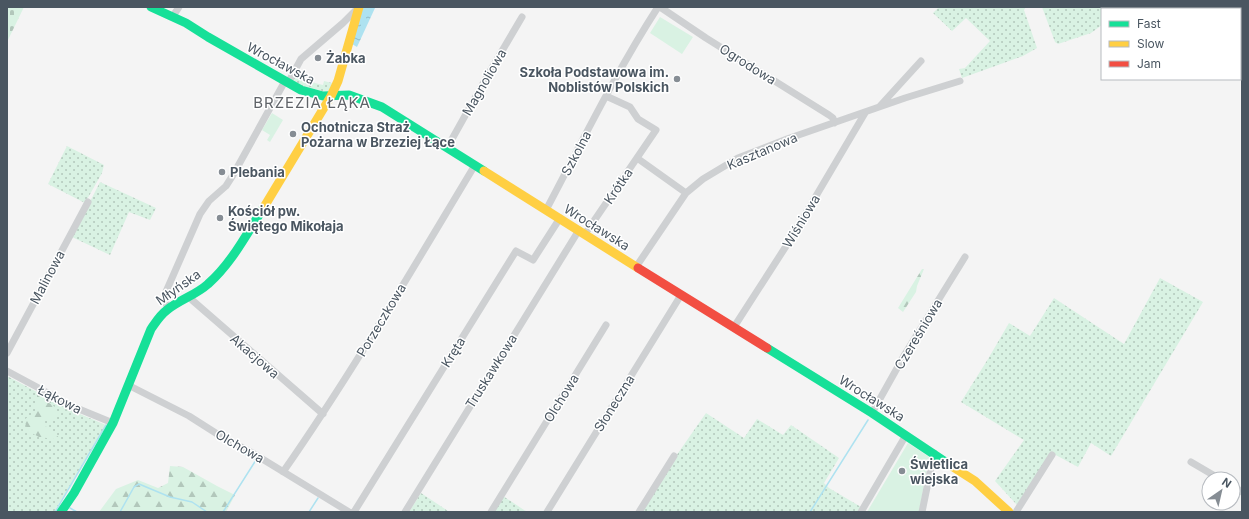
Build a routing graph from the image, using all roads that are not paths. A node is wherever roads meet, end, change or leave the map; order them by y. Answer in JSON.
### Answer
{"nodes":[{"id":1,"x":151,"y":7,"type":"edge"},
{"id":2,"x":179,"y":7,"type":"edge"},
{"id":3,"x":359,"y":7,"type":"edge"},
{"id":4,"x":659,"y":7,"type":"edge"},
{"id":5,"x":173,"y":16,"type":"junction"},
{"id":6,"x":522,"y":17,"type":"dead end"},
{"id":7,"x":921,"y":61,"type":"dead end"},
{"id":8,"x":960,"y":81,"type":"dead end"},
{"id":9,"x":286,"y":82,"type":"junction"},
{"id":10,"x":331,"y":96,"type":"junction"},
{"id":11,"x":606,"y":96,"type":"junction"},
{"id":12,"x":879,"y":108,"type":"junction"},
{"id":13,"x":865,"y":113,"type":"junction"},
{"id":14,"x":834,"y":123,"type":"junction"},
{"id":15,"x":447,"y":148,"type":"junction"},
{"id":16,"x":637,"y":158,"type":"junction"},
{"id":17,"x":475,"y":165,"type":"junction"},
{"id":18,"x":686,"y":193,"type":"junction"},
{"id":19,"x":88,"y":202,"type":"dead end"},
{"id":20,"x":546,"y":210,"type":"junction"},
{"id":21,"x":560,"y":218,"type":"junction"},
{"id":22,"x":582,"y":232,"type":"junction"},
{"id":23,"x":965,"y":257,"type":"dead end"},
{"id":24,"x":636,"y":267,"type":"junction"},
{"id":25,"x":681,"y":295,"type":"junction"},
{"id":26,"x":189,"y":296,"type":"junction"},
{"id":27,"x":168,"y":308,"type":"junction"},
{"id":28,"x":606,"y":325,"type":"dead end"},
{"id":29,"x":734,"y":327,"type":"junction"},
{"id":30,"x":7,"y":353,"type":"edge"},
{"id":31,"x":7,"y":371,"type":"edge"},
{"id":32,"x":128,"y":385,"type":"junction"},
{"id":33,"x":872,"y":413,"type":"junction"},
{"id":34,"x":323,"y":414,"type":"junction"},
{"id":35,"x":113,"y":423,"type":"junction"},
{"id":36,"x":906,"y":435,"type":"junction"},
{"id":37,"x":934,"y":453,"type":"junction"},
{"id":38,"x":1052,"y":455,"type":"dead end"},
{"id":39,"x":674,"y":456,"type":"dead end"},
{"id":40,"x":1191,"y":462,"type":"dead end"},
{"id":41,"x":1206,"y":471,"type":"edge"},
{"id":42,"x":283,"y":472,"type":"junction"},
{"id":43,"x":62,"y":512,"type":"edge"},
{"id":44,"x":349,"y":512,"type":"edge"},
{"id":45,"x":354,"y":512,"type":"edge"},
{"id":46,"x":405,"y":512,"type":"edge"},
{"id":47,"x":491,"y":512,"type":"edge"},
{"id":48,"x":547,"y":512,"type":"edge"},
{"id":49,"x":639,"y":512,"type":"edge"},
{"id":50,"x":861,"y":512,"type":"edge"},
{"id":51,"x":922,"y":512,"type":"edge"},
{"id":52,"x":1008,"y":512,"type":"edge"},
{"id":53,"x":1016,"y":512,"type":"edge"}],
"edges":[{"from":1,"to":5,"type":"street","name":"Wrocławska"},
{"from":2,"to":5,"type":"street"},
{"from":3,"to":9,"type":"street"},
{"from":3,"to":10,"type":"street","name":"Młyńska"},
{"from":4,"to":11,"type":"street","name":"Szkolna"},
{"from":4,"to":14,"type":"street","name":"Ogrodowa"},
{"from":5,"to":9,"type":"street","name":"Wrocławska"},
{"from":6,"to":15,"type":"street","name":"Magnoliowa"},
{"from":7,"to":12,"type":"street"},
{"from":8,"to":12,"type":"street","name":"Kasztanowa"},
{"from":9,"to":10,"type":"street","name":"Wrocławska"},
{"from":9,"to":27,"type":"street"},
{"from":10,"to":15,"type":"street","name":"Wrocławska"},
{"from":10,"to":26,"type":"street","name":"Młyńska"},
{"from":11,"to":16,"type":"street","name":"Krótka"},
{"from":11,"to":20,"type":"street","name":"Szkolna"},
{"from":12,"to":13,"type":"street","name":"Kasztanowa"},
{"from":13,"to":14,"type":"street","name":"Kasztanowa"},
{"from":13,"to":29,"type":"street","name":"Wiśniowa"},
{"from":14,"to":18,"type":"street","name":"Kasztanowa"},
{"from":15,"to":17,"type":"street","name":"Wrocławska"},
{"from":16,"to":18,"type":"street","name":"Krótka"},
{"from":16,"to":22,"type":"street","name":"Krótka"},
{"from":17,"to":20,"type":"street","name":"Wrocławska"},
{"from":17,"to":34,"type":"street","name":"Porzeczkowa"},
{"from":18,"to":24,"type":"street","name":"Kasztanowa"},
{"from":19,"to":30,"type":"street","name":"Malinowa"},
{"from":20,"to":21,"type":"street","name":"Wrocławska"},
{"from":21,"to":22,"type":"street","name":"Wrocławska"},
{"from":21,"to":45,"type":"street","name":"Kręta"},
{"from":22,"to":24,"type":"street","name":"Wrocławska"},
{"from":22,"to":46,"type":"street","name":"Truskawkowa"},
{"from":23,"to":33,"type":"street","name":"Czereśniowa"},
{"from":24,"to":25,"type":"street","name":"Wrocławska"},
{"from":25,"to":29,"type":"street","name":"Wrocławska"},
{"from":25,"to":48,"type":"street","name":"Słoneczna"},
{"from":26,"to":27,"type":"street","name":"Młyńska"},
{"from":26,"to":34,"type":"street","name":"Akacjowa"},
{"from":27,"to":32,"type":"street","name":"Młyńska"},
{"from":28,"to":47,"type":"street","name":"Olchowa"},
{"from":29,"to":33,"type":"street","name":"Wrocławska"},
{"from":31,"to":35,"type":"street","name":"Łąkowa"},
{"from":32,"to":35,"type":"street","name":"Młyńska"},
{"from":32,"to":42,"type":"street","name":"Olchowa"},
{"from":33,"to":36,"type":"street","name":"Wrocławska"},
{"from":34,"to":42,"type":"street","name":"Porzeczkowa"},
{"from":35,"to":43,"type":"street","name":"Młyńska"},
{"from":36,"to":37,"type":"street","name":"Wrocławska"},
{"from":36,"to":50,"type":"street"},
{"from":37,"to":51,"type":"street"},
{"from":37,"to":52,"type":"street","name":"Wrocławska"},
{"from":38,"to":53,"type":"street"},
{"from":39,"to":49,"type":"street"},
{"from":40,"to":41,"type":"street"},
{"from":42,"to":44,"type":"street","name":"Olchowa"}]}
